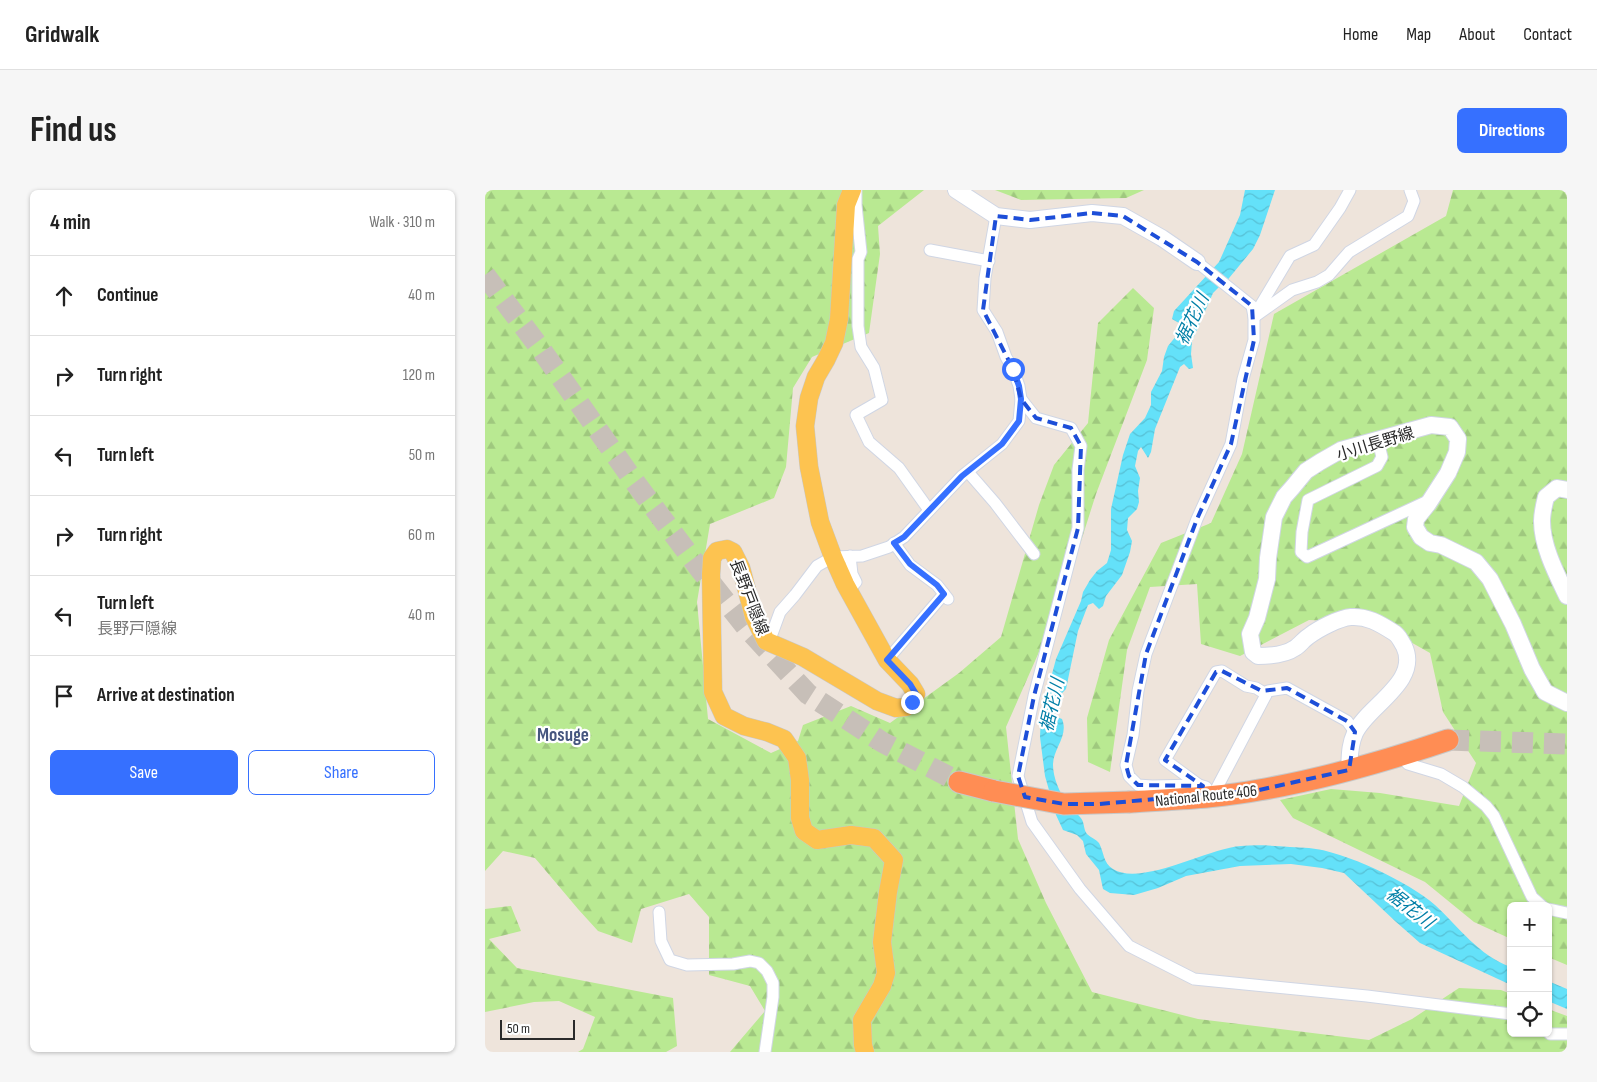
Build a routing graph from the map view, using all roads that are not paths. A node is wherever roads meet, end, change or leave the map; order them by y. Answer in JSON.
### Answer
{"nodes":[{"id":1,"x":852,"y":190,"type":"edge"},
{"id":2,"x":857,"y":190,"type":"edge"},
{"id":3,"x":955,"y":190,"type":"edge"},
{"id":4,"x":1350,"y":190,"type":"edge"},
{"id":5,"x":1411,"y":190,"type":"edge"},
{"id":6,"x":996,"y":216,"type":"junction"},
{"id":7,"x":930,"y":250,"type":"dead end"},
{"id":8,"x":989,"y":261,"type":"junction"},
{"id":9,"x":1197,"y":262,"type":"joint"},
{"id":10,"x":1253,"y":311,"type":"junction"},
{"id":11,"x":1021,"y":399,"type":"junction"},
{"id":12,"x":1378,"y":441,"type":"junction"},
{"id":13,"x":968,"y":472,"type":"junction"},
{"id":14,"x":1567,"y":490,"type":"edge"},
{"id":15,"x":1432,"y":499,"type":"junction"},
{"id":16,"x":929,"y":510,"type":"junction"},
{"id":17,"x":894,"y":543,"type":"junction"},
{"id":18,"x":1034,"y":554,"type":"dead end"},
{"id":19,"x":850,"y":556,"type":"junction"},
{"id":20,"x":833,"y":557,"type":"junction"},
{"id":21,"x":848,"y":591,"type":"junction"},
{"id":22,"x":1567,"y":596,"type":"edge"},
{"id":23,"x":769,"y":642,"type":"junction"},
{"id":24,"x":887,"y":660,"type":"junction"},
{"id":25,"x":1266,"y":694,"type":"junction"},
{"id":26,"x":1567,"y":703,"type":"edge"},
{"id":27,"x":1355,"y":732,"type":"junction"},
{"id":28,"x":1448,"y":740,"type":"tunnel mouth"},
{"id":29,"x":1400,"y":756,"type":"junction"},
{"id":30,"x":1349,"y":770,"type":"junction"},
{"id":31,"x":959,"y":782,"type":"tunnel mouth"},
{"id":32,"x":1206,"y":791,"type":"junction"},
{"id":33,"x":1538,"y":902,"type":"edge"},
{"id":34,"x":1552,"y":910,"type":"edge"},
{"id":35,"x":659,"y":912,"type":"dead end"},
{"id":36,"x":1567,"y":913,"type":"edge"},
{"id":37,"x":1507,"y":1014,"type":"edge"},
{"id":38,"x":1552,"y":1034,"type":"edge"},
{"id":39,"x":1567,"y":1034,"type":"edge"},
{"id":40,"x":765,"y":1052,"type":"edge"},
{"id":41,"x":865,"y":1052,"type":"edge"}],
"edges":[{"from":1,"to":20,"type":"main road","name":"長野戸隠線"},
{"from":2,"to":16,"type":"street"},
{"from":3,"to":6,"type":"main road"},
{"from":4,"to":10,"type":"street"},
{"from":5,"to":10,"type":"street"},
{"from":6,"to":8,"type":"street"},
{"from":6,"to":9,"type":"main road"},
{"from":7,"to":8,"type":"street"},
{"from":8,"to":11,"type":"street"},
{"from":9,"to":10,"type":"street"},
{"from":10,"to":32,"type":"street"},
{"from":11,"to":13,"type":"street"},
{"from":11,"to":37,"type":"street"},
{"from":12,"to":15,"type":"main road","name":"小川長野線"},
{"from":12,"to":15,"type":"street"},
{"from":12,"to":27,"type":"main road","name":"小川長野線"},
{"from":13,"to":16,"type":"street"},
{"from":13,"to":18,"type":"street"},
{"from":14,"to":22,"type":"main road"},
{"from":15,"to":26,"type":"main road","name":"小川長野線"},
{"from":16,"to":17,"type":"street"},
{"from":17,"to":19,"type":"street"},
{"from":17,"to":24,"type":"street"},
{"from":19,"to":20,"type":"street"},
{"from":19,"to":21,"type":"street"},
{"from":20,"to":21,"type":"main road","name":"長野戸隠線"},
{"from":20,"to":23,"type":"street"},
{"from":21,"to":24,"type":"main road","name":"長野戸隠線"},
{"from":23,"to":24,"type":"main road","name":"長野戸隠線"},
{"from":23,"to":41,"type":"main road","name":"長野戸隠線"},
{"from":25,"to":27,"type":"street"},
{"from":25,"to":32,"type":"street"},
{"from":25,"to":32,"type":"street"},
{"from":27,"to":30,"type":"main road","name":"小川長野線"},
{"from":28,"to":29,"type":"highway","name":"National Route 406"},
{"from":29,"to":30,"type":"highway","name":"National Route 406"},
{"from":29,"to":33,"type":"street"},
{"from":30,"to":32,"type":"highway","name":"National Route 406"},
{"from":31,"to":32,"type":"highway","name":"National Route 406","bridge":true},
{"from":34,"to":36,"type":"street"},
{"from":35,"to":40,"type":"street"},
{"from":38,"to":39,"type":"street"}]}
